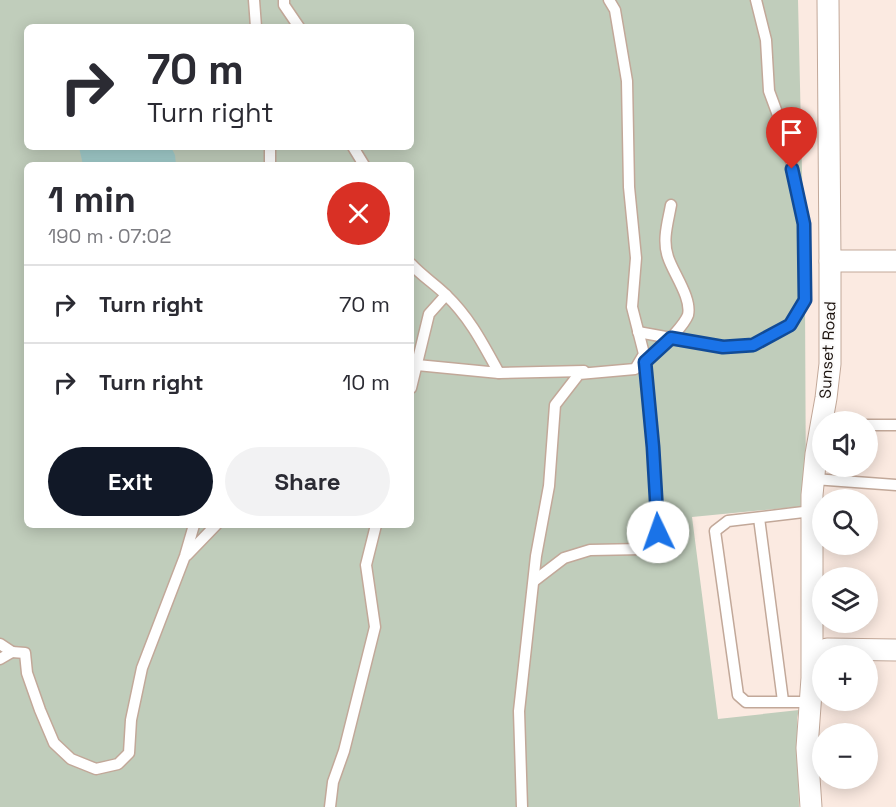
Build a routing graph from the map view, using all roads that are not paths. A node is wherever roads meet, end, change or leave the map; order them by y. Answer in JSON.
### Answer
{"nodes":[{"id":1,"x":254,"y":0,"type":"edge"},
{"id":2,"x":284,"y":0,"type":"edge"},
{"id":3,"x":609,"y":0,"type":"edge"},
{"id":4,"x":756,"y":0,"type":"edge"},
{"id":5,"x":828,"y":0,"type":"edge"},
{"id":6,"x":256,"y":24,"type":"edge"},
{"id":7,"x":297,"y":24,"type":"edge"},
{"id":8,"x":671,"y":205,"type":"dead end"},
{"id":9,"x":830,"y":261,"type":"junction"},
{"id":10,"x":896,"y":261,"type":"edge"},
{"id":11,"x":414,"y":267,"type":"edge"},
{"id":12,"x":446,"y":295,"type":"junction"},
{"id":13,"x":638,"y":332,"type":"junction"},
{"id":14,"x":671,"y":338,"type":"junction"},
{"id":15,"x":645,"y":362,"type":"junction"},
{"id":16,"x":414,"y":366,"type":"edge"},
{"id":17,"x":635,"y":369,"type":"junction"},
{"id":18,"x":499,"y":373,"type":"junction"},
{"id":19,"x":824,"y":411,"type":"edge"},
{"id":20,"x":878,"y":425,"type":"edge"},
{"id":21,"x":896,"y":425,"type":"edge"},
{"id":22,"x":814,"y":479,"type":"joint"},
{"id":23,"x":896,"y":485,"type":"edge"},
{"id":24,"x":813,"y":489,"type":"edge"},
{"id":25,"x":812,"y":511,"type":"edge"},
{"id":26,"x":759,"y":518,"type":"junction"},
{"id":27,"x":193,"y":528,"type":"edge"},
{"id":28,"x":213,"y":528,"type":"edge"},
{"id":29,"x":375,"y":528,"type":"edge"},
{"id":30,"x":812,"y":555,"type":"edge"},
{"id":31,"x":185,"y":556,"type":"junction"},
{"id":32,"x":534,"y":581,"type":"junction"},
{"id":33,"x":0,"y":644,"type":"edge"},
{"id":34,"x":878,"y":650,"type":"edge"},
{"id":35,"x":896,"y":650,"type":"edge"},
{"id":36,"x":12,"y":652,"type":"junction"},
{"id":37,"x":0,"y":659,"type":"edge"},
{"id":38,"x":783,"y":702,"type":"junction"},
{"id":39,"x":810,"y":702,"type":"junction"},
{"id":40,"x":330,"y":807,"type":"edge"},
{"id":41,"x":522,"y":807,"type":"edge"},
{"id":42,"x":811,"y":807,"type":"edge"}],
"edges":[{"from":1,"to":6,"type":"lane"},
{"from":2,"to":7,"type":"lane"},
{"from":3,"to":13,"type":"lane"},
{"from":4,"to":14,"type":"lane"},
{"from":5,"to":9,"type":"street","name":"Sunset Road"},
{"from":8,"to":14,"type":"lane"},
{"from":9,"to":10,"type":"street"},
{"from":9,"to":19,"type":"street","name":"Sunset Road"},
{"from":11,"to":12,"type":"lane"},
{"from":12,"to":16,"type":"lane"},
{"from":12,"to":18,"type":"lane"},
{"from":13,"to":14,"type":"lane"},
{"from":13,"to":17,"type":"lane"},
{"from":14,"to":15,"type":"lane"},
{"from":15,"to":17,"type":"lane"},
{"from":15,"to":32,"type":"lane"},
{"from":16,"to":18,"type":"lane"},
{"from":17,"to":18,"type":"lane"},
{"from":17,"to":32,"type":"lane"},
{"from":20,"to":21,"type":"lane"},
{"from":22,"to":23,"type":"lane"},
{"from":22,"to":24,"type":"street","name":"Sunset Road"},
{"from":25,"to":26,"type":"lane"},
{"from":26,"to":38,"type":"lane"},
{"from":26,"to":38,"type":"lane"},
{"from":27,"to":31,"type":"lane"},
{"from":28,"to":31,"type":"lane"},
{"from":29,"to":40,"type":"lane"},
{"from":30,"to":39,"type":"street","name":"Sunset Road"},
{"from":31,"to":36,"type":"lane"},
{"from":32,"to":41,"type":"lane"},
{"from":33,"to":36,"type":"lane"},
{"from":34,"to":35,"type":"street"},
{"from":36,"to":37,"type":"lane"},
{"from":38,"to":39,"type":"lane"},
{"from":39,"to":42,"type":"street","name":"Sunset Road"}]}
